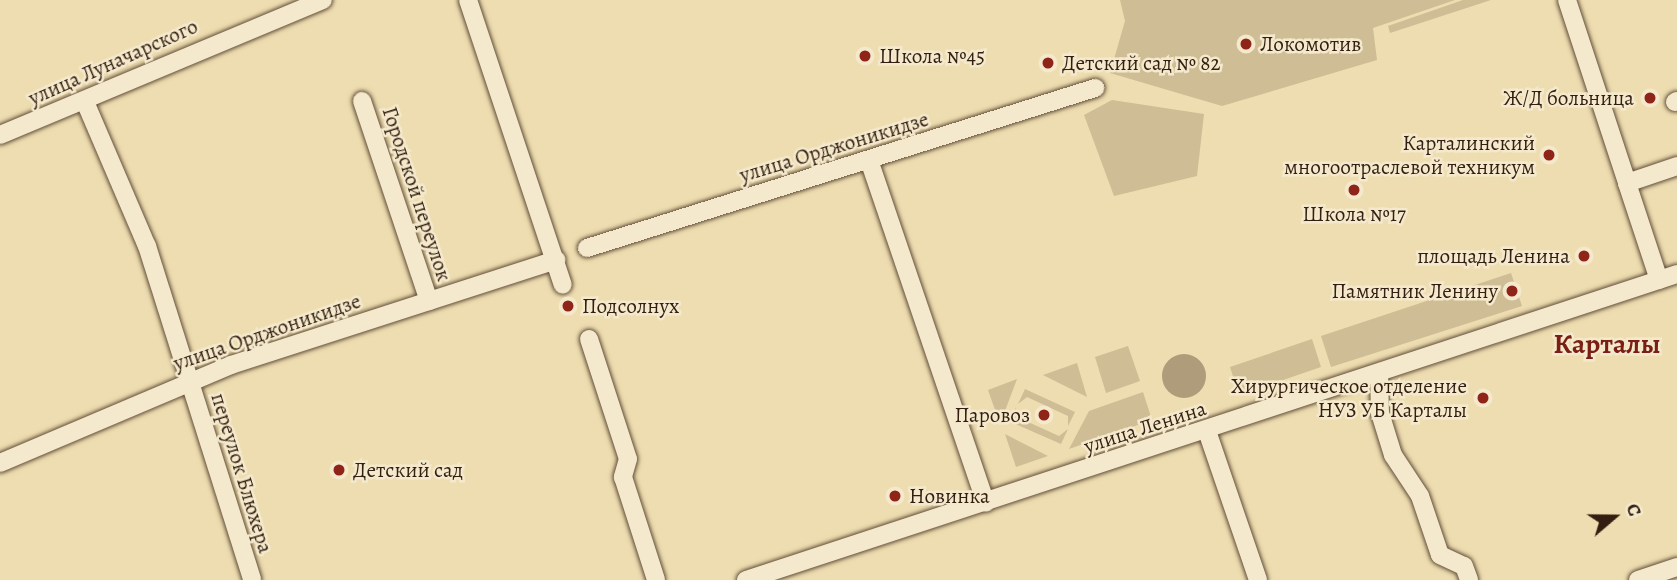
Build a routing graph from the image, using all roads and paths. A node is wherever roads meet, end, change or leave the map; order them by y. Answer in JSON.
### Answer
{"nodes":[{"id":1,"x":323,"y":0,"type":"edge"},
{"id":2,"x":468,"y":0,"type":"edge"},
{"id":3,"x":1567,"y":0,"type":"edge"},
{"id":4,"x":1095,"y":88,"type":"dead end"},
{"id":5,"x":362,"y":101,"type":"dead end"},
{"id":6,"x":86,"y":104,"type":"junction"},
{"id":7,"x":0,"y":135,"type":"edge"},
{"id":8,"x":869,"y":160,"type":"junction"},
{"id":9,"x":1677,"y":166,"type":"edge"},
{"id":10,"x":1627,"y":183,"type":"junction"},
{"id":11,"x":587,"y":248,"type":"dead end"},
{"id":12,"x":556,"y":260,"type":"junction"},
{"id":13,"x":1677,"y":274,"type":"edge"},
{"id":14,"x":1659,"y":280,"type":"junction"},
{"id":15,"x":563,"y":285,"type":"dead end"},
{"id":16,"x":429,"y":301,"type":"junction"},
{"id":17,"x":589,"y":339,"type":"dead end"},
{"id":18,"x":1380,"y":373,"type":"junction"},
{"id":19,"x":190,"y":381,"type":"junction"},
{"id":20,"x":1207,"y":431,"type":"junction"},
{"id":21,"x":0,"y":463,"type":"edge"},
{"id":22,"x":986,"y":503,"type":"junction"},
{"id":23,"x":1677,"y":567,"type":"edge"},
{"id":24,"x":252,"y":580,"type":"edge"},
{"id":25,"x":656,"y":580,"type":"edge"},
{"id":26,"x":747,"y":580,"type":"edge"},
{"id":27,"x":1258,"y":580,"type":"edge"},
{"id":28,"x":1469,"y":580,"type":"edge"},
{"id":29,"x":1638,"y":580,"type":"edge"}],
"edges":[{"from":1,"to":6,"type":"street","name":"улица Луначарского"},
{"from":2,"to":12,"type":"street"},
{"from":3,"to":10,"type":"street"},
{"from":4,"to":8,"type":"street","name":"улица Орджоникидзе"},
{"from":5,"to":16,"type":"street","name":"Городской переулок"},
{"from":6,"to":7,"type":"street","name":"улица Луначарского"},
{"from":6,"to":19,"type":"street","name":"переулок Блюхера"},
{"from":8,"to":11,"type":"street","name":"улица Орджоникидзе"},
{"from":8,"to":22,"type":"street"},
{"from":9,"to":10,"type":"street"},
{"from":10,"to":14,"type":"street"},
{"from":12,"to":15,"type":"street"},
{"from":12,"to":16,"type":"street","name":"улица Орджоникидзе"},
{"from":13,"to":14,"type":"street","name":"улица Ленина"},
{"from":14,"to":18,"type":"street","name":"улица Ленина"},
{"from":16,"to":19,"type":"street","name":"улица Орджоникидзе"},
{"from":17,"to":25,"type":"street"},
{"from":18,"to":20,"type":"street","name":"улица Ленина"},
{"from":18,"to":28,"type":"street"},
{"from":19,"to":21,"type":"street","name":"улица Орджоникидзе"},
{"from":19,"to":24,"type":"street","name":"переулок Блюхера"},
{"from":20,"to":22,"type":"street","name":"улица Ленина"},
{"from":20,"to":27,"type":"street"},
{"from":22,"to":26,"type":"street","name":"улица Ленина"},
{"from":23,"to":29,"type":"street"}]}
